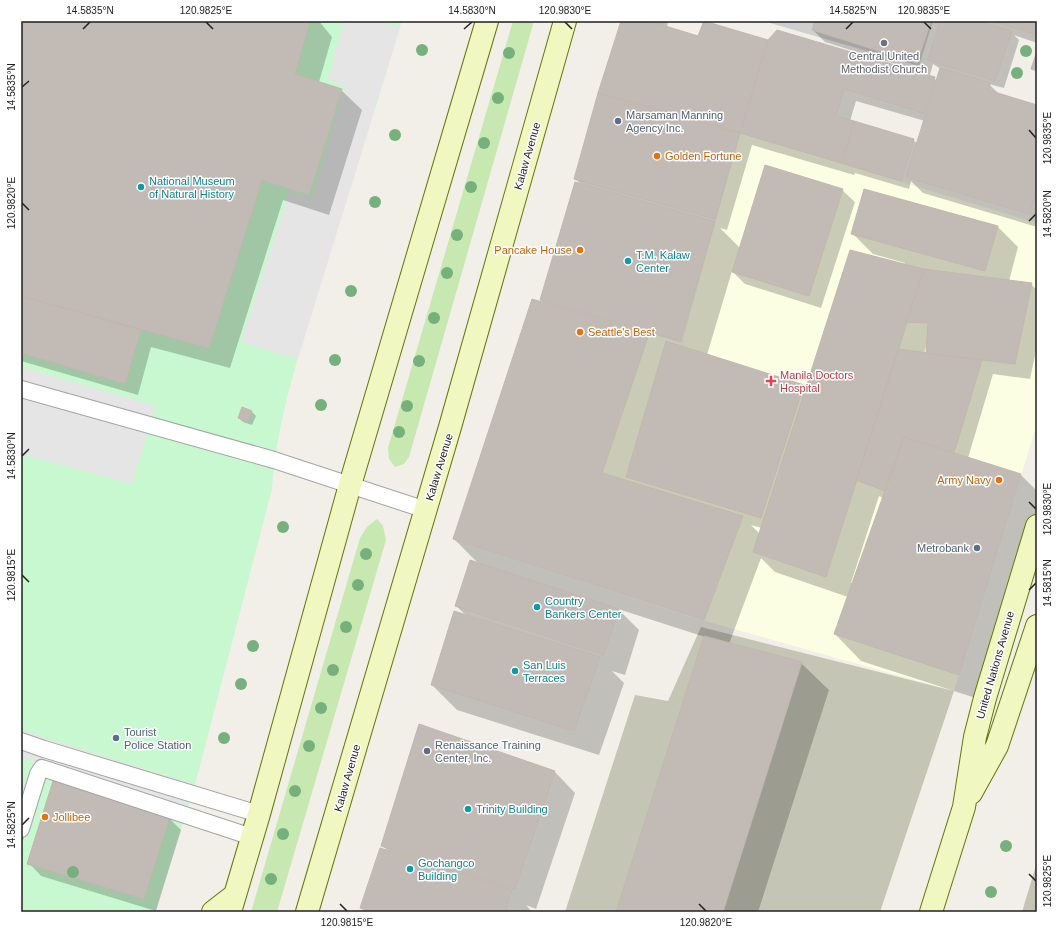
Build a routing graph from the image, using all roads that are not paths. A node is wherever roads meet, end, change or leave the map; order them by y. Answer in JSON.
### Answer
{"nodes":[{"id":1,"x":486,"y":21,"type":"edge"},
{"id":2,"x":565,"y":21,"type":"edge"},
{"id":3,"x":21,"y":389,"type":"edge"},
{"id":4,"x":350,"y":485,"type":"junction"},
{"id":5,"x":426,"y":510,"type":"junction"},
{"id":6,"x":1037,"y":526,"type":"edge"},
{"id":7,"x":1037,"y":626,"type":"edge"},
{"id":8,"x":985,"y":698,"type":"junction"},
{"id":9,"x":1012,"y":702,"type":"junction"},
{"id":10,"x":21,"y":741,"type":"edge"},
{"id":11,"x":964,"y":807,"type":"junction"},
{"id":12,"x":259,"y":814,"type":"junction"},
{"id":13,"x":21,"y":829,"type":"edge"},
{"id":14,"x":252,"y":837,"type":"junction"},
{"id":15,"x":232,"y":903,"type":"edge"},
{"id":16,"x":212,"y":912,"type":"edge"},
{"id":17,"x":308,"y":912,"type":"edge"},
{"id":18,"x":931,"y":912,"type":"edge"}],
"edges":[{"from":1,"to":4,"type":"street"},
{"from":2,"to":5,"type":"street","name":"Kalaw Avenue"},
{"from":3,"to":4,"type":"lane"},
{"from":4,"to":5,"type":"lane"},
{"from":4,"to":12,"type":"street"},
{"from":5,"to":17,"type":"street","name":"Kalaw Avenue"},
{"from":6,"to":8,"type":"street","name":"United Nations Avenue"},
{"from":7,"to":9,"type":"street","name":"United Nations Avenue"},
{"from":8,"to":9,"type":"street"},
{"from":8,"to":11,"type":"street","name":"United Nations Avenue"},
{"from":9,"to":11,"type":"street","name":"United Nations Avenue"},
{"from":10,"to":12,"type":"lane"},
{"from":11,"to":18,"type":"street","name":"United Nations Avenue"},
{"from":12,"to":14,"type":"street"},
{"from":13,"to":14,"type":"lane"},
{"from":14,"to":15,"type":"street"},
{"from":15,"to":16,"type":"street"}]}
